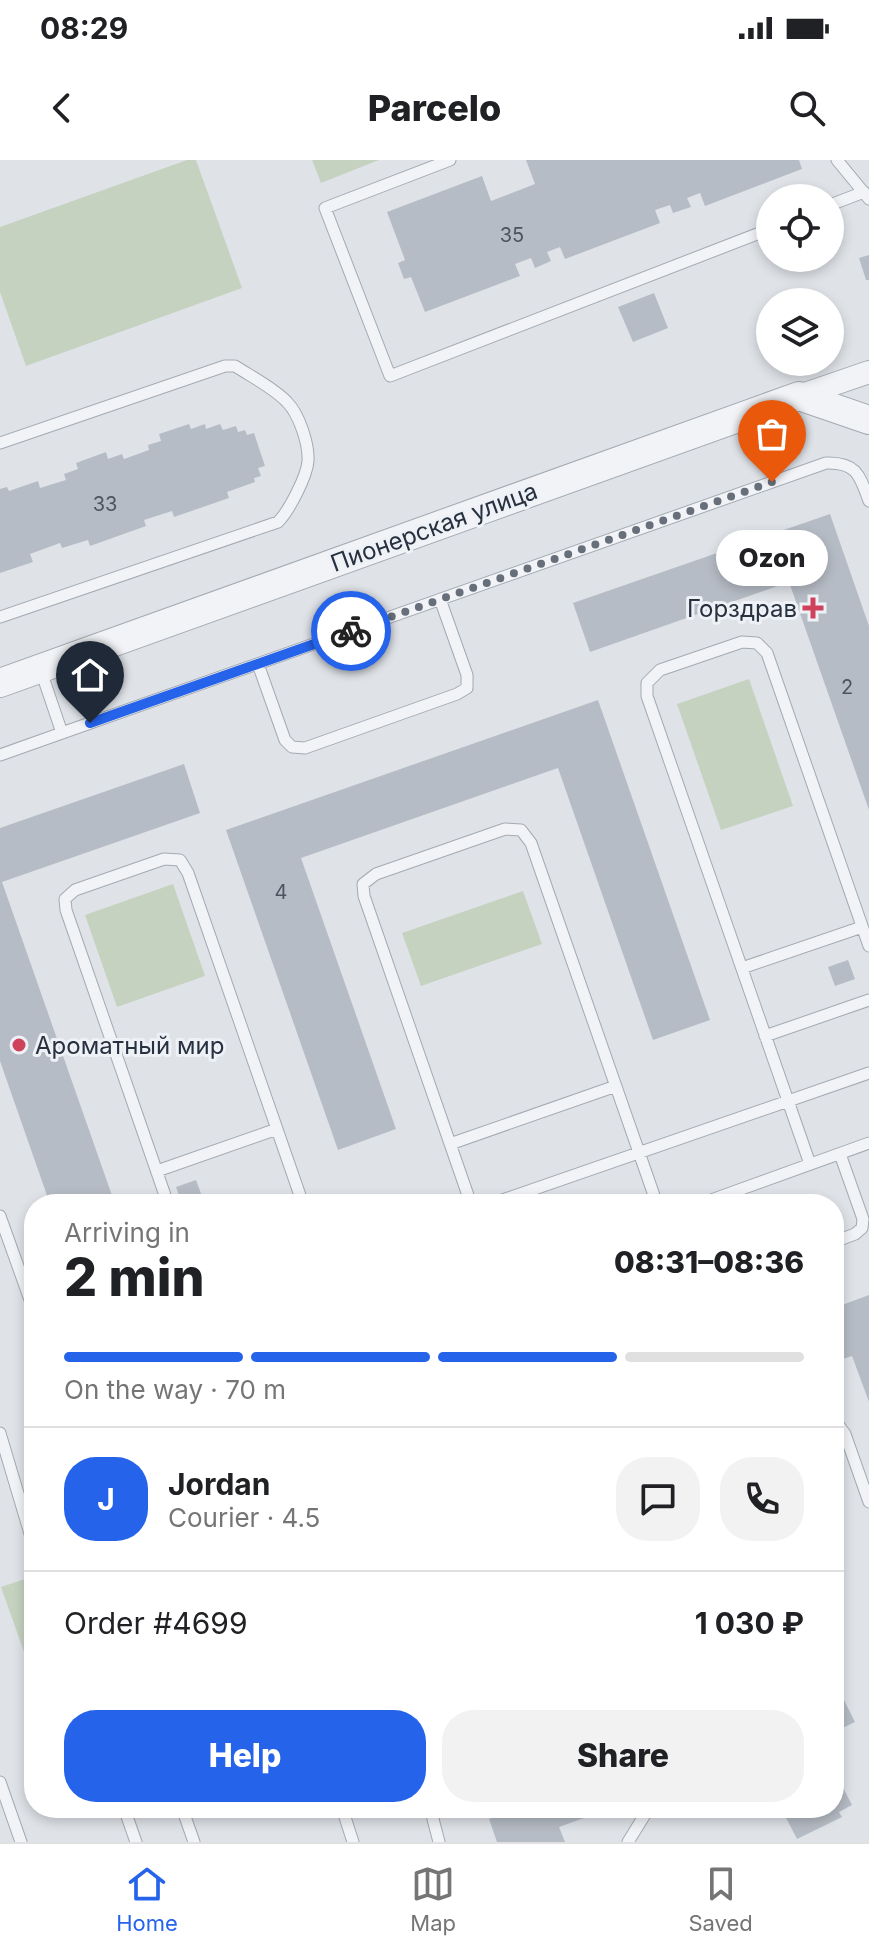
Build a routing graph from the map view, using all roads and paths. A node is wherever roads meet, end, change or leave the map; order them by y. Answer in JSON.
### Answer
{"nodes":[{"id":1,"x":450,"y":160,"type":"edge"},
{"id":2,"x":837,"y":160,"type":"edge"},
{"id":3,"x":866,"y":196,"type":"edge"},
{"id":4,"x":844,"y":202,"type":"edge"},
{"id":5,"x":756,"y":234,"type":"edge"},
{"id":6,"x":869,"y":372,"type":"edge"},
{"id":7,"x":799,"y":396,"type":"junction"},
{"id":8,"x":869,"y":420,"type":"edge"},
{"id":9,"x":0,"y":443,"type":"edge"},
{"id":10,"x":869,"y":501,"type":"edge"},
{"id":11,"x":440,"y":599,"type":"junction"},
{"id":12,"x":0,"y":617,"type":"edge"},
{"id":13,"x":258,"y":664,"type":"junction"},
{"id":14,"x":40,"y":668,"type":"junction"},
{"id":15,"x":0,"y":683,"type":"edge"},
{"id":16,"x":62,"y":733,"type":"junction"},
{"id":17,"x":0,"y":755,"type":"edge"},
{"id":18,"x":862,"y":927,"type":"junction"},
{"id":19,"x":869,"y":946,"type":"edge"},
{"id":20,"x":742,"y":968,"type":"junction"},
{"id":21,"x":869,"y":1000,"type":"edge"},
{"id":22,"x":765,"y":1036,"type":"junction"},
{"id":23,"x":869,"y":1073,"type":"edge"},
{"id":24,"x":616,"y":1086,"type":"junction"},
{"id":25,"x":788,"y":1101,"type":"junction"},
{"id":26,"x":277,"y":1129,"type":"junction"},
{"id":27,"x":869,"y":1143,"type":"edge"},
{"id":28,"x":450,"y":1144,"type":"junction"},
{"id":29,"x":639,"y":1153,"type":"junction"},
{"id":30,"x":840,"y":1154,"type":"junction"},
{"id":31,"x":810,"y":1164,"type":"junction"},
{"id":32,"x":157,"y":1171,"type":"junction"},
{"id":33,"x":165,"y":1194,"type":"edge"},
{"id":34,"x":300,"y":1194,"type":"edge"},
{"id":35,"x":468,"y":1194,"type":"edge"},
{"id":36,"x":520,"y":1194,"type":"edge"},
{"id":37,"x":653,"y":1194,"type":"edge"},
{"id":38,"x":728,"y":1194,"type":"edge"},
{"id":39,"x":0,"y":1216,"type":"edge"},
{"id":40,"x":844,"y":1238,"type":"edge"},
{"id":41,"x":24,"y":1283,"type":"edge"},
{"id":42,"x":0,"y":1433,"type":"edge"},
{"id":43,"x":844,"y":1433,"type":"edge"},
{"id":44,"x":869,"y":1502,"type":"edge"},
{"id":45,"x":24,"y":1513,"type":"edge"},
{"id":46,"x":0,"y":1782,"type":"edge"},
{"id":47,"x":128,"y":1818,"type":"edge"},
{"id":48,"x":186,"y":1818,"type":"edge"},
{"id":49,"x":345,"y":1818,"type":"edge"},
{"id":50,"x":433,"y":1818,"type":"edge"},
{"id":51,"x":643,"y":1818,"type":"edge"},
{"id":52,"x":21,"y":1842,"type":"edge"},
{"id":53,"x":136,"y":1842,"type":"edge"},
{"id":54,"x":194,"y":1842,"type":"edge"},
{"id":55,"x":353,"y":1842,"type":"edge"},
{"id":56,"x":439,"y":1842,"type":"edge"},
{"id":57,"x":628,"y":1842,"type":"edge"}],
"edges":[{"from":1,"to":5,"type":"lane"},
{"from":2,"to":3,"type":"lane"},
{"from":3,"to":4,"type":"lane"},
{"from":6,"to":7,"type":"street","name":"Пионерская улица"},
{"from":7,"to":8,"type":"street"},
{"from":7,"to":14,"type":"street","name":"Пионерская улица"},
{"from":9,"to":12,"type":"lane"},
{"from":10,"to":11,"type":"lane"},
{"from":11,"to":13,"type":"lane"},
{"from":11,"to":13,"type":"lane"},
{"from":13,"to":16,"type":"lane"},
{"from":14,"to":15,"type":"street","name":"Пионерская улица"},
{"from":14,"to":16,"type":"lane"},
{"from":16,"to":17,"type":"lane"},
{"from":18,"to":19,"type":"lane"},
{"from":18,"to":20,"type":"lane"},
{"from":18,"to":20,"type":"lane"},
{"from":20,"to":22,"type":"lane"},
{"from":21,"to":22,"type":"lane"},
{"from":22,"to":25,"type":"lane"},
{"from":23,"to":25,"type":"lane"},
{"from":24,"to":28,"type":"lane"},
{"from":24,"to":28,"type":"lane"},
{"from":24,"to":29,"type":"lane"},
{"from":25,"to":29,"type":"lane"},
{"from":25,"to":31,"type":"lane"},
{"from":26,"to":32,"type":"lane"},
{"from":26,"to":32,"type":"lane"},
{"from":26,"to":34,"type":"lane"},
{"from":27,"to":30,"type":"lane"},
{"from":28,"to":35,"type":"lane"},
{"from":29,"to":36,"type":"lane"},
{"from":29,"to":37,"type":"lane"},
{"from":30,"to":31,"type":"lane"},
{"from":30,"to":40,"type":"lane"},
{"from":31,"to":38,"type":"lane"},
{"from":32,"to":33,"type":"lane"},
{"from":39,"to":41,"type":"lane"},
{"from":42,"to":45,"type":"lane"},
{"from":43,"to":44,"type":"lane"},
{"from":46,"to":52,"type":"lane"},
{"from":47,"to":53,"type":"lane"},
{"from":48,"to":54,"type":"lane"},
{"from":49,"to":55,"type":"lane"},
{"from":50,"to":56,"type":"lane"},
{"from":51,"to":57,"type":"lane"}]}
